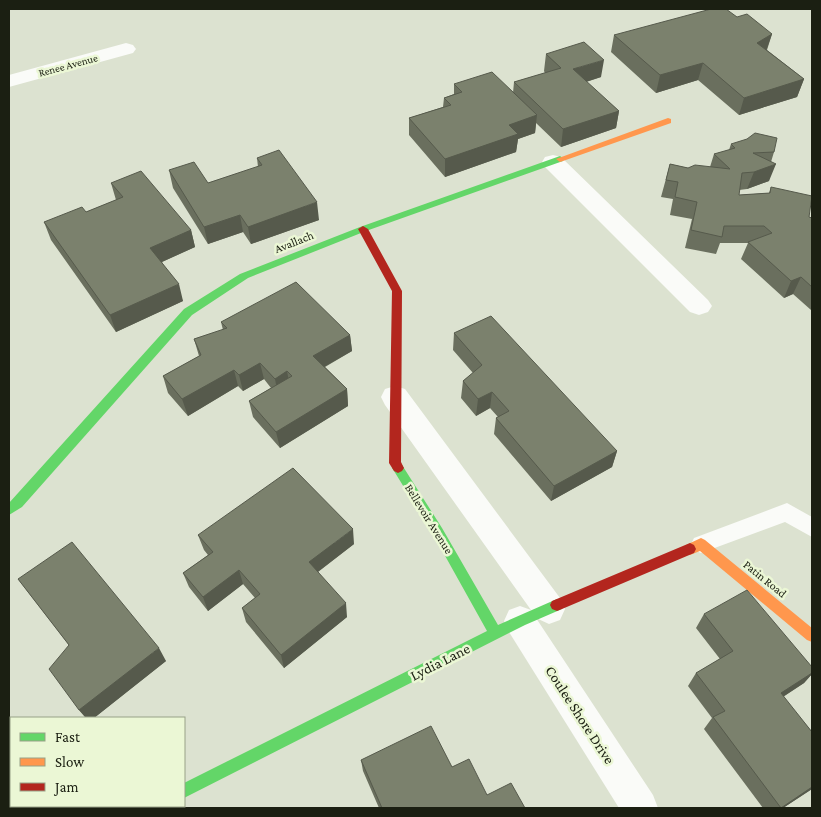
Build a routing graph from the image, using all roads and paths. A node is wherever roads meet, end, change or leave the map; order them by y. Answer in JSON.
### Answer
{"nodes":[{"id":1,"x":126,"y":49,"type":"dead end"},
{"id":2,"x":9,"y":81,"type":"edge"},
{"id":3,"x":668,"y":122,"type":"dead end"},
{"id":4,"x":553,"y":162,"type":"junction"},
{"id":5,"x":363,"y":229,"type":"junction"},
{"id":6,"x":699,"y":306,"type":"dead end"},
{"id":7,"x":395,"y":397,"type":"junction"},
{"id":8,"x":9,"y":510,"type":"edge"},
{"id":9,"x":812,"y":528,"type":"edge"},
{"id":10,"x":701,"y":544,"type":"junction"},
{"id":11,"x":522,"y":621,"type":"junction"},
{"id":12,"x":812,"y":636,"type":"edge"},
{"id":13,"x":185,"y":790,"type":"edge"},
{"id":14,"x":640,"y":808,"type":"edge"}],
"edges":[{"from":1,"to":2,"type":"street","name":"Renee Avenue"},
{"from":3,"to":4,"type":"street","name":"Avallach"},
{"from":4,"to":5,"type":"street","name":"Avallach"},
{"from":4,"to":6,"type":"street"},
{"from":5,"to":7,"type":"street","name":"Bellevoir Avenue"},
{"from":5,"to":8,"type":"street","name":"Avallach"},
{"from":7,"to":11,"type":"street"},
{"from":7,"to":11,"type":"street","name":"Bellevoir Avenue"},
{"from":9,"to":10,"type":"lane"},
{"from":10,"to":11,"type":"street","name":"Lydia Lane"},
{"from":10,"to":12,"type":"street","name":"Patin Road"},
{"from":11,"to":13,"type":"street","name":"Lydia Lane"},
{"from":11,"to":14,"type":"street","name":"Coulee Shore Drive"}]}
